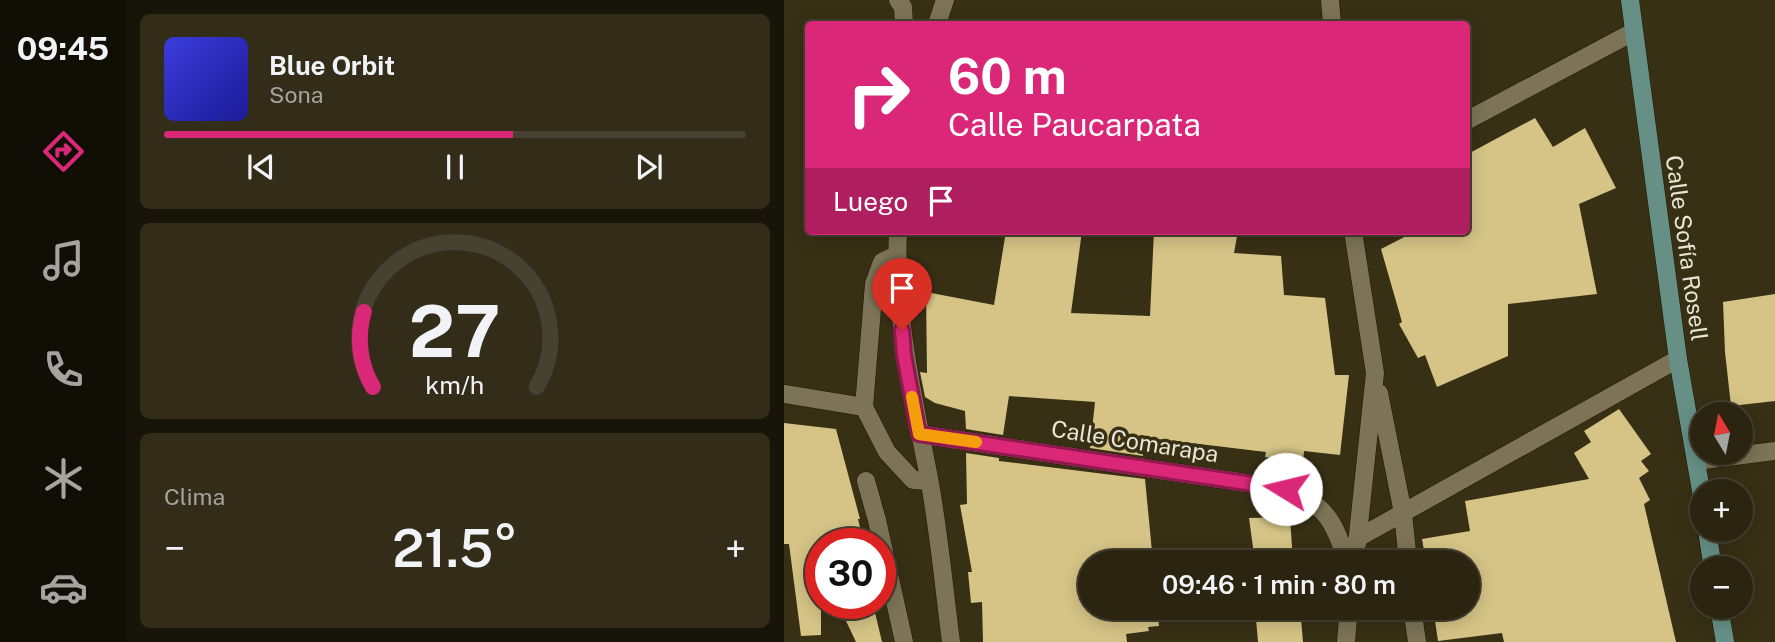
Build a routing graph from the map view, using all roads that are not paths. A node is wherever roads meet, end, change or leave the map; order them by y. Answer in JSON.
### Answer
{"nodes":[{"id":1,"x":898,"y":0,"type":"edge"},
{"id":2,"x":945,"y":0,"type":"edge"},
{"id":3,"x":1330,"y":0,"type":"edge"},
{"id":4,"x":1630,"y":0,"type":"edge"},
{"id":5,"x":904,"y":21,"type":"edge"},
{"id":6,"x":938,"y":21,"type":"edge"},
{"id":7,"x":1332,"y":21,"type":"edge"},
{"id":8,"x":1633,"y":33,"type":"junction"},
{"id":9,"x":1470,"y":119,"type":"edge"},
{"id":10,"x":898,"y":235,"type":"edge"},
{"id":11,"x":1354,"y":235,"type":"edge"},
{"id":12,"x":897,"y":254,"type":"junction"},
{"id":13,"x":1678,"y":359,"type":"junction"},
{"id":14,"x":1375,"y":373,"type":"junction"},
{"id":15,"x":784,"y":394,"type":"edge"},
{"id":16,"x":864,"y":407,"type":"junction"},
{"id":17,"x":1690,"y":427,"type":"edge"},
{"id":18,"x":919,"y":434,"type":"junction"},
{"id":19,"x":1775,"y":451,"type":"edge"},
{"id":20,"x":1754,"y":454,"type":"edge"},
{"id":21,"x":866,"y":481,"type":"dead end"},
{"id":22,"x":929,"y":481,"type":"junction"},
{"id":23,"x":1403,"y":513,"type":"junction"},
{"id":24,"x":1358,"y":538,"type":"junction"},
{"id":25,"x":1342,"y":550,"type":"edge"},
{"id":26,"x":1356,"y":550,"type":"edge"},
{"id":27,"x":1407,"y":550,"type":"edge"},
{"id":28,"x":1721,"y":619,"type":"edge"},
{"id":29,"x":1348,"y":620,"type":"edge"},
{"id":30,"x":1414,"y":620,"type":"edge"},
{"id":31,"x":904,"y":642,"type":"edge"},
{"id":32,"x":951,"y":642,"type":"edge"},
{"id":33,"x":1346,"y":642,"type":"edge"},
{"id":34,"x":1417,"y":642,"type":"edge"},
{"id":35,"x":1725,"y":642,"type":"edge"}],
"edges":[{"from":1,"to":5,"type":"street"},
{"from":2,"to":6,"type":"street"},
{"from":3,"to":7,"type":"street"},
{"from":4,"to":8,"type":"street","name":"Calle Sofía Rosell"},
{"from":8,"to":9,"type":"street"},
{"from":8,"to":13,"type":"street","name":"Calle Sofía Rosell"},
{"from":10,"to":12,"type":"street"},
{"from":11,"to":14,"type":"street"},
{"from":12,"to":16,"type":"street"},
{"from":12,"to":18,"type":"street"},
{"from":13,"to":17,"type":"street","name":"Calle Sofía Rosell"},
{"from":13,"to":23,"type":"street"},
{"from":14,"to":23,"type":"street"},
{"from":14,"to":24,"type":"street"},
{"from":15,"to":16,"type":"street"},
{"from":16,"to":22,"type":"street"},
{"from":18,"to":22,"type":"street"},
{"from":18,"to":25,"type":"street","name":"Calle Comarapa"},
{"from":19,"to":20,"type":"street"},
{"from":21,"to":31,"type":"street"},
{"from":22,"to":32,"type":"street"},
{"from":23,"to":24,"type":"street"},
{"from":23,"to":27,"type":"street"},
{"from":24,"to":26,"type":"street"},
{"from":28,"to":35,"type":"street"},
{"from":29,"to":33,"type":"street"},
{"from":30,"to":34,"type":"street"}]}
